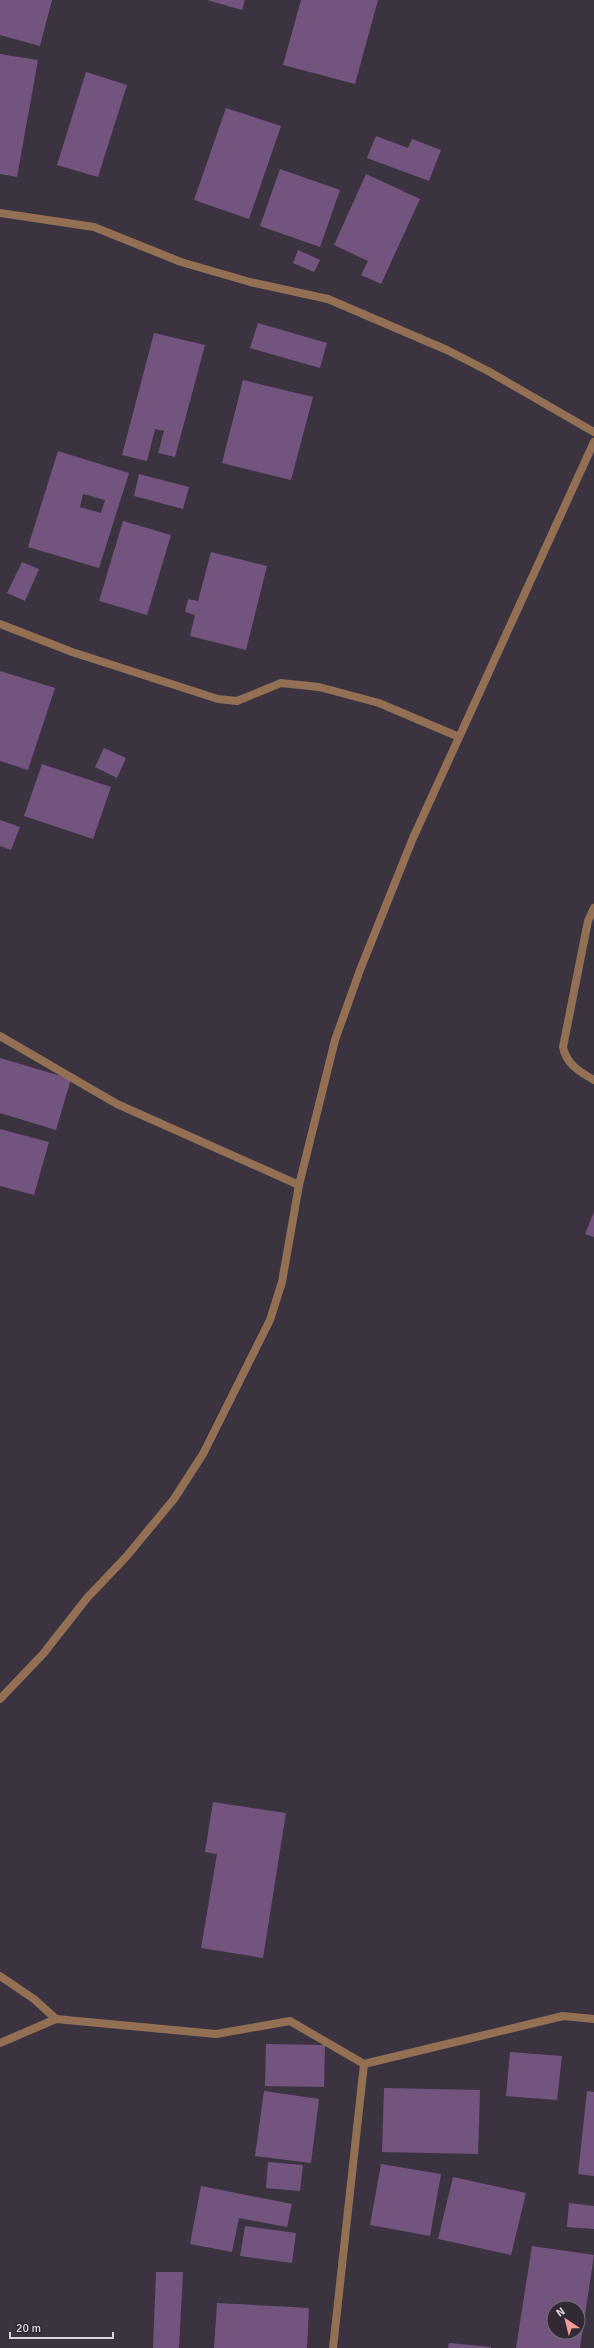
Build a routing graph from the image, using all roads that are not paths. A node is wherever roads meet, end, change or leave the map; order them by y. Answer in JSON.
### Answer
{"nodes":[{"id":1,"x":0,"y":213,"type":"edge"},
{"id":2,"x":594,"y":432,"type":"edge"},
{"id":3,"x":594,"y":442,"type":"edge"},
{"id":4,"x":0,"y":624,"type":"edge"},
{"id":5,"x":459,"y":737,"type":"junction"},
{"id":6,"x":594,"y":908,"type":"edge"},
{"id":7,"x":0,"y":1036,"type":"edge"},
{"id":8,"x":594,"y":1080,"type":"edge"},
{"id":9,"x":299,"y":1185,"type":"junction"},
{"id":10,"x":0,"y":1699,"type":"edge"},
{"id":11,"x":0,"y":1976,"type":"edge"},
{"id":12,"x":56,"y":2019,"type":"junction"},
{"id":13,"x":594,"y":2019,"type":"edge"},
{"id":14,"x":0,"y":2043,"type":"edge"},
{"id":15,"x":364,"y":2064,"type":"junction"},
{"id":16,"x":333,"y":2348,"type":"edge"}],
"edges":[{"from":1,"to":2,"type":"street"},
{"from":3,"to":5,"type":"street"},
{"from":4,"to":5,"type":"street"},
{"from":5,"to":9,"type":"street"},
{"from":6,"to":8,"type":"street"},
{"from":7,"to":9,"type":"street"},
{"from":9,"to":10,"type":"street"},
{"from":11,"to":12,"type":"street"},
{"from":12,"to":14,"type":"street"},
{"from":12,"to":15,"type":"street"},
{"from":13,"to":15,"type":"street"},
{"from":15,"to":16,"type":"street"}]}
